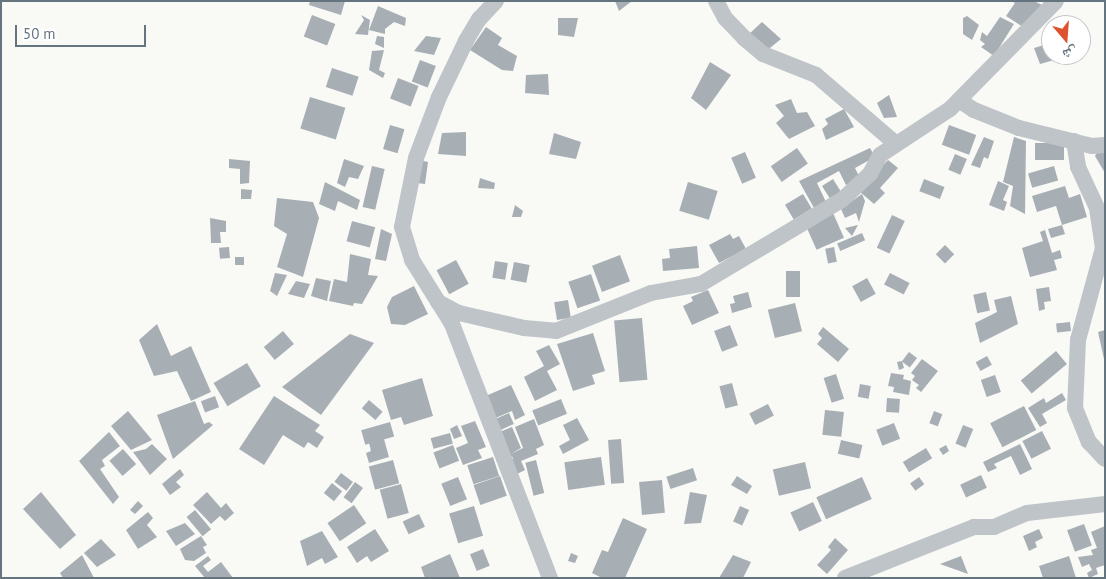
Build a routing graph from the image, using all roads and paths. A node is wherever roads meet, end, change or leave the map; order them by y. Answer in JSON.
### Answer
{"nodes":[{"id":1,"x":496,"y":1,"type":"edge"},
{"id":2,"x":716,"y":1,"type":"edge"},
{"id":3,"x":1056,"y":1,"type":"edge"},
{"id":4,"x":959,"y":100,"type":"junction"},
{"id":5,"x":1074,"y":142,"type":"junction"},
{"id":6,"x":895,"y":143,"type":"junction"},
{"id":7,"x":1105,"y":145,"type":"edge"},
{"id":8,"x":438,"y":302,"type":"junction"},
{"id":9,"x":1105,"y":459,"type":"edge"},
{"id":10,"x":1105,"y":504,"type":"edge"},
{"id":11,"x":550,"y":578,"type":"edge"},
{"id":12,"x":845,"y":578,"type":"edge"}],
"edges":[{"from":1,"to":8,"type":"street"},
{"from":2,"to":6,"type":"street"},
{"from":3,"to":4,"type":"street"},
{"from":4,"to":5,"type":"street"},
{"from":4,"to":6,"type":"street"},
{"from":5,"to":7,"type":"street"},
{"from":5,"to":9,"type":"street"},
{"from":6,"to":8,"type":"street"},
{"from":8,"to":11,"type":"street"},
{"from":10,"to":12,"type":"street"}]}
